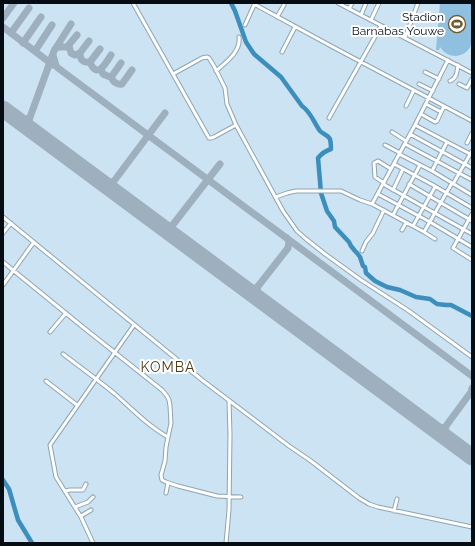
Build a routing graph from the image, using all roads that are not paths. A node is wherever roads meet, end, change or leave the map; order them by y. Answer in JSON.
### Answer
{"nodes":[{"id":1,"x":133,"y":3,"type":"edge"},
{"id":2,"x":254,"y":3,"type":"edge"},
{"id":3,"x":338,"y":3,"type":"edge"},
{"id":4,"x":352,"y":3,"type":"edge"},
{"id":5,"x":366,"y":3,"type":"edge"},
{"id":6,"x":379,"y":3,"type":"edge"},
{"id":7,"x":418,"y":3,"type":"edge"},
{"id":8,"x":284,"y":5,"type":"dead end"},
{"id":9,"x":349,"y":9,"type":"junction"},
{"id":10,"x":361,"y":15,"type":"junction"},
{"id":11,"x":277,"y":17,"type":"junction"},
{"id":12,"x":371,"y":20,"type":"junction"},
{"id":13,"x":245,"y":25,"type":"dead end"},
{"id":14,"x":381,"y":26,"type":"junction"},
{"id":15,"x":295,"y":27,"type":"junction"},
{"id":16,"x":238,"y":37,"type":"dead end"},
{"id":17,"x":405,"y":38,"type":"junction"},
{"id":18,"x":282,"y":52,"type":"dead end"},
{"id":19,"x":448,"y":60,"type":"junction"},
{"id":20,"x":361,"y":62,"type":"junction"},
{"id":21,"x":458,"y":65,"type":"junction"},
{"id":22,"x":216,"y":71,"type":"junction"},
{"id":23,"x":425,"y":72,"type":"dead end"},
{"id":24,"x":472,"y":73,"type":"edge"},
{"id":25,"x":173,"y":74,"type":"junction"},
{"id":26,"x":438,"y":79,"type":"junction"},
{"id":27,"x":472,"y":79,"type":"edge"},
{"id":28,"x":450,"y":81,"type":"dead end"},
{"id":29,"x":419,"y":84,"type":"dead end"},
{"id":30,"x":459,"y":84,"type":"dead end"},
{"id":31,"x":414,"y":90,"type":"junction"},
{"id":32,"x":433,"y":91,"type":"junction"},
{"id":33,"x":429,"y":98,"type":"junction"},
{"id":34,"x":426,"y":104,"type":"junction"},
{"id":35,"x":406,"y":106,"type":"dead end"},
{"id":36,"x":444,"y":106,"type":"junction"},
{"id":37,"x":441,"y":112,"type":"junction"},
{"id":38,"x":421,"y":114,"type":"junction"},
{"id":39,"x":329,"y":118,"type":"dead end"},
{"id":40,"x":472,"y":121,"type":"edge"},
{"id":41,"x":415,"y":124,"type":"junction"},
{"id":42,"x":236,"y":125,"type":"junction"},
{"id":43,"x":392,"y":132,"type":"dead end"},
{"id":44,"x":410,"y":134,"type":"junction"},
{"id":45,"x":472,"y":134,"type":"edge"},
{"id":46,"x":405,"y":142,"type":"junction"},
{"id":47,"x":447,"y":142,"type":"junction"},
{"id":48,"x":467,"y":143,"type":"dead end"},
{"id":49,"x":385,"y":145,"type":"dead end"},
{"id":50,"x":472,"y":150,"type":"edge"},
{"id":51,"x":442,"y":152,"type":"junction"},
{"id":52,"x":399,"y":154,"type":"junction"},
{"id":53,"x":471,"y":155,"type":"edge"},
{"id":54,"x":437,"y":162,"type":"junction"},
{"id":55,"x":394,"y":164,"type":"junction"},
{"id":56,"x":464,"y":164,"type":"junction"},
{"id":57,"x":420,"y":165,"type":"junction"},
{"id":58,"x":472,"y":168,"type":"edge"},
{"id":59,"x":391,"y":169,"type":"junction"},
{"id":60,"x":403,"y":169,"type":"junction"},
{"id":61,"x":432,"y":171,"type":"junction"},
{"id":62,"x":459,"y":173,"type":"junction"},
{"id":63,"x":414,"y":175,"type":"junction"},
{"id":64,"x":472,"y":180,"type":"edge"},
{"id":65,"x":452,"y":183,"type":"junction"},
{"id":66,"x":383,"y":184,"type":"junction"},
{"id":67,"x":409,"y":184,"type":"junction"},
{"id":68,"x":435,"y":187,"type":"junction"},
{"id":69,"x":393,"y":190,"type":"junction"},
{"id":70,"x":446,"y":193,"type":"junction"},
{"id":71,"x":378,"y":194,"type":"junction"},
{"id":72,"x":403,"y":195,"type":"junction"},
{"id":73,"x":472,"y":195,"type":"edge"},
{"id":74,"x":276,"y":197,"type":"junction"},
{"id":75,"x":430,"y":197,"type":"junction"},
{"id":76,"x":441,"y":203,"type":"junction"},
{"id":77,"x":372,"y":204,"type":"junction"},
{"id":78,"x":398,"y":205,"type":"junction"},
{"id":79,"x":424,"y":207,"type":"junction"},
{"id":80,"x":472,"y":208,"type":"edge"},
{"id":81,"x":384,"y":210,"type":"junction"},
{"id":82,"x":435,"y":213,"type":"junction"},
{"id":83,"x":472,"y":214,"type":"edge"},
{"id":84,"x":393,"y":215,"type":"junction"},
{"id":85,"x":419,"y":216,"type":"junction"},
{"id":86,"x":3,"y":217,"type":"edge"},
{"id":87,"x":470,"y":220,"type":"edge"},
{"id":88,"x":406,"y":222,"type":"junction"},
{"id":89,"x":430,"y":222,"type":"junction"},
{"id":90,"x":11,"y":223,"type":"junction"},
{"id":91,"x":413,"y":226,"type":"junction"},
{"id":92,"x":463,"y":229,"type":"junction"},
{"id":93,"x":402,"y":230,"type":"dead end"},
{"id":94,"x":424,"y":232,"type":"junction"},
{"id":95,"x":3,"y":233,"type":"edge"},
{"id":96,"x":472,"y":234,"type":"edge"},
{"id":97,"x":435,"y":239,"type":"dead end"},
{"id":98,"x":457,"y":239,"type":"junction"},
{"id":99,"x":34,"y":242,"type":"junction"},
{"id":100,"x":472,"y":247,"type":"edge"},
{"id":101,"x":362,"y":251,"type":"dead end"},
{"id":102,"x":472,"y":260,"type":"edge"},
{"id":103,"x":3,"y":262,"type":"edge"},
{"id":104,"x":13,"y":270,"type":"junction"},
{"id":105,"x":3,"y":285,"type":"edge"},
{"id":106,"x":66,"y":313,"type":"junction"},
{"id":107,"x":134,"y":325,"type":"junction"},
{"id":108,"x":50,"y":332,"type":"dead end"},
{"id":109,"x":114,"y":353,"type":"junction"},
{"id":110,"x":63,"y":354,"type":"dead end"},
{"id":111,"x":472,"y":357,"type":"edge"},
{"id":112,"x":96,"y":378,"type":"junction"},
{"id":113,"x":46,"y":381,"type":"dead end"},
{"id":114,"x":229,"y":401,"type":"junction"},
{"id":115,"x":77,"y":404,"type":"junction"},
{"id":116,"x":168,"y":437,"type":"junction"},
{"id":117,"x":168,"y":483,"type":"junction"},
{"id":118,"x":86,"y":484,"type":"dead end"},
{"id":119,"x":65,"y":491,"type":"junction"},
{"id":120,"x":166,"y":493,"type":"dead end"},
{"id":121,"x":228,"y":496,"type":"junction"},
{"id":122,"x":93,"y":497,"type":"dead end"},
{"id":123,"x":241,"y":497,"type":"dead end"},
{"id":124,"x":397,"y":499,"type":"dead end"},
{"id":125,"x":75,"y":507,"type":"junction"},
{"id":126,"x":91,"y":510,"type":"dead end"},
{"id":127,"x":394,"y":511,"type":"junction"},
{"id":128,"x":81,"y":516,"type":"junction"},
{"id":129,"x":472,"y":527,"type":"edge"},
{"id":130,"x":93,"y":543,"type":"edge"},
{"id":131,"x":226,"y":543,"type":"edge"}],
"edges":[{"from":1,"to":25,"type":"street"},
{"from":2,"to":11,"type":"street"},
{"from":2,"to":13,"type":"street"},
{"from":3,"to":9,"type":"street"},
{"from":4,"to":9,"type":"street"},
{"from":5,"to":10,"type":"street"},
{"from":6,"to":12,"type":"street"},
{"from":7,"to":17,"type":"street"},
{"from":8,"to":11,"type":"street"},
{"from":9,"to":10,"type":"street"},
{"from":10,"to":12,"type":"street"},
{"from":11,"to":15,"type":"street"},
{"from":12,"to":14,"type":"street"},
{"from":14,"to":17,"type":"street"},
{"from":14,"to":20,"type":"street"},
{"from":15,"to":18,"type":"street"},
{"from":15,"to":20,"type":"street"},
{"from":16,"to":22,"type":"street"},
{"from":17,"to":19,"type":"street"},
{"from":19,"to":21,"type":"street"},
{"from":19,"to":26,"type":"street"},
{"from":20,"to":31,"type":"street"},
{"from":20,"to":39,"type":"street"},
{"from":21,"to":24,"type":"street"},
{"from":21,"to":28,"type":"street"},
{"from":22,"to":25,"type":"street"},
{"from":22,"to":42,"type":"street"},
{"from":23,"to":26,"type":"street"},
{"from":25,"to":42,"type":"street"},
{"from":26,"to":32,"type":"street"},
{"from":27,"to":30,"type":"street"},
{"from":29,"to":32,"type":"street"},
{"from":31,"to":33,"type":"street"},
{"from":31,"to":35,"type":"street"},
{"from":32,"to":33,"type":"street"},
{"from":33,"to":34,"type":"street"},
{"from":33,"to":36,"type":"street"},
{"from":34,"to":37,"type":"street"},
{"from":34,"to":38,"type":"street"},
{"from":36,"to":37,"type":"street"},
{"from":36,"to":40,"type":"street"},
{"from":37,"to":38,"type":"street"},
{"from":38,"to":41,"type":"street"},
{"from":41,"to":44,"type":"street"},
{"from":41,"to":47,"type":"street"},
{"from":42,"to":74,"type":"street"},
{"from":43,"to":46,"type":"street"},
{"from":44,"to":46,"type":"street"},
{"from":44,"to":51,"type":"street"},
{"from":45,"to":48,"type":"street"},
{"from":46,"to":52,"type":"street"},
{"from":46,"to":54,"type":"street"},
{"from":47,"to":51,"type":"street"},
{"from":47,"to":53,"type":"street"},
{"from":49,"to":52,"type":"street"},
{"from":50,"to":53,"type":"street"},
{"from":51,"to":54,"type":"street"},
{"from":51,"to":56,"type":"street"},
{"from":52,"to":55,"type":"street"},
{"from":52,"to":57,"type":"street"},
{"from":53,"to":56,"type":"street"},
{"from":54,"to":61,"type":"street"},
{"from":54,"to":62,"type":"street"},
{"from":55,"to":59,"type":"street"},
{"from":55,"to":60,"type":"street"},
{"from":56,"to":58,"type":"street"},
{"from":56,"to":62,"type":"street"},
{"from":57,"to":61,"type":"street"},
{"from":57,"to":63,"type":"street"},
{"from":59,"to":66,"type":"street"},
{"from":59,"to":66,"type":"street"},
{"from":60,"to":63,"type":"street"},
{"from":60,"to":69,"type":"street"},
{"from":61,"to":65,"type":"street"},
{"from":62,"to":64,"type":"street"},
{"from":62,"to":65,"type":"street"},
{"from":63,"to":67,"type":"street"},
{"from":63,"to":68,"type":"street"},
{"from":65,"to":70,"type":"street"},
{"from":65,"to":73,"type":"street"},
{"from":66,"to":69,"type":"street"},
{"from":66,"to":71,"type":"street"},
{"from":67,"to":72,"type":"street"},
{"from":67,"to":75,"type":"street"},
{"from":68,"to":70,"type":"street"},
{"from":68,"to":75,"type":"street"},
{"from":69,"to":72,"type":"street"},
{"from":70,"to":76,"type":"street"},
{"from":70,"to":80,"type":"street"},
{"from":71,"to":77,"type":"street"},
{"from":71,"to":78,"type":"street"},
{"from":72,"to":78,"type":"street"},
{"from":72,"to":79,"type":"street"},
{"from":74,"to":77,"type":"street"},
{"from":74,"to":111,"type":"street"},
{"from":75,"to":76,"type":"street"},
{"from":75,"to":79,"type":"street"},
{"from":76,"to":82,"type":"street"},
{"from":76,"to":87,"type":"street"},
{"from":77,"to":81,"type":"street"},
{"from":78,"to":84,"type":"street"},
{"from":78,"to":85,"type":"street"},
{"from":79,"to":82,"type":"street"},
{"from":79,"to":85,"type":"street"},
{"from":81,"to":84,"type":"street"},
{"from":81,"to":101,"type":"street"},
{"from":82,"to":89,"type":"street"},
{"from":82,"to":92,"type":"street"},
{"from":83,"to":87,"type":"street"},
{"from":84,"to":88,"type":"street"},
{"from":85,"to":89,"type":"street"},
{"from":85,"to":91,"type":"street"},
{"from":86,"to":90,"type":"street"},
{"from":87,"to":92,"type":"street"},
{"from":88,"to":91,"type":"street"},
{"from":88,"to":93,"type":"street"},
{"from":89,"to":94,"type":"street"},
{"from":89,"to":98,"type":"street"},
{"from":90,"to":95,"type":"street"},
{"from":90,"to":99,"type":"street"},
{"from":91,"to":94,"type":"street"},
{"from":92,"to":96,"type":"street"},
{"from":92,"to":98,"type":"street"},
{"from":94,"to":97,"type":"street"},
{"from":98,"to":100,"type":"street"},
{"from":98,"to":102,"type":"street"},
{"from":99,"to":104,"type":"street"},
{"from":99,"to":107,"type":"street"},
{"from":103,"to":104,"type":"street"},
{"from":104,"to":105,"type":"street"},
{"from":104,"to":106,"type":"street"},
{"from":106,"to":108,"type":"street"},
{"from":106,"to":109,"type":"street"},
{"from":107,"to":109,"type":"street"},
{"from":107,"to":114,"type":"street"},
{"from":109,"to":112,"type":"street"},
{"from":109,"to":116,"type":"street"},
{"from":110,"to":112,"type":"street"},
{"from":112,"to":115,"type":"street"},
{"from":112,"to":116,"type":"street"},
{"from":113,"to":115,"type":"street"},
{"from":114,"to":121,"type":"street"},
{"from":114,"to":127,"type":"street"},
{"from":115,"to":119,"type":"street"},
{"from":116,"to":117,"type":"street"},
{"from":117,"to":120,"type":"street"},
{"from":117,"to":121,"type":"street"},
{"from":118,"to":119,"type":"street"},
{"from":119,"to":125,"type":"street"},
{"from":121,"to":123,"type":"street"},
{"from":121,"to":131,"type":"street"},
{"from":122,"to":125,"type":"street"},
{"from":124,"to":127,"type":"street"},
{"from":125,"to":128,"type":"street"},
{"from":126,"to":128,"type":"street"},
{"from":127,"to":129,"type":"street"},
{"from":128,"to":130,"type":"street"}]}
